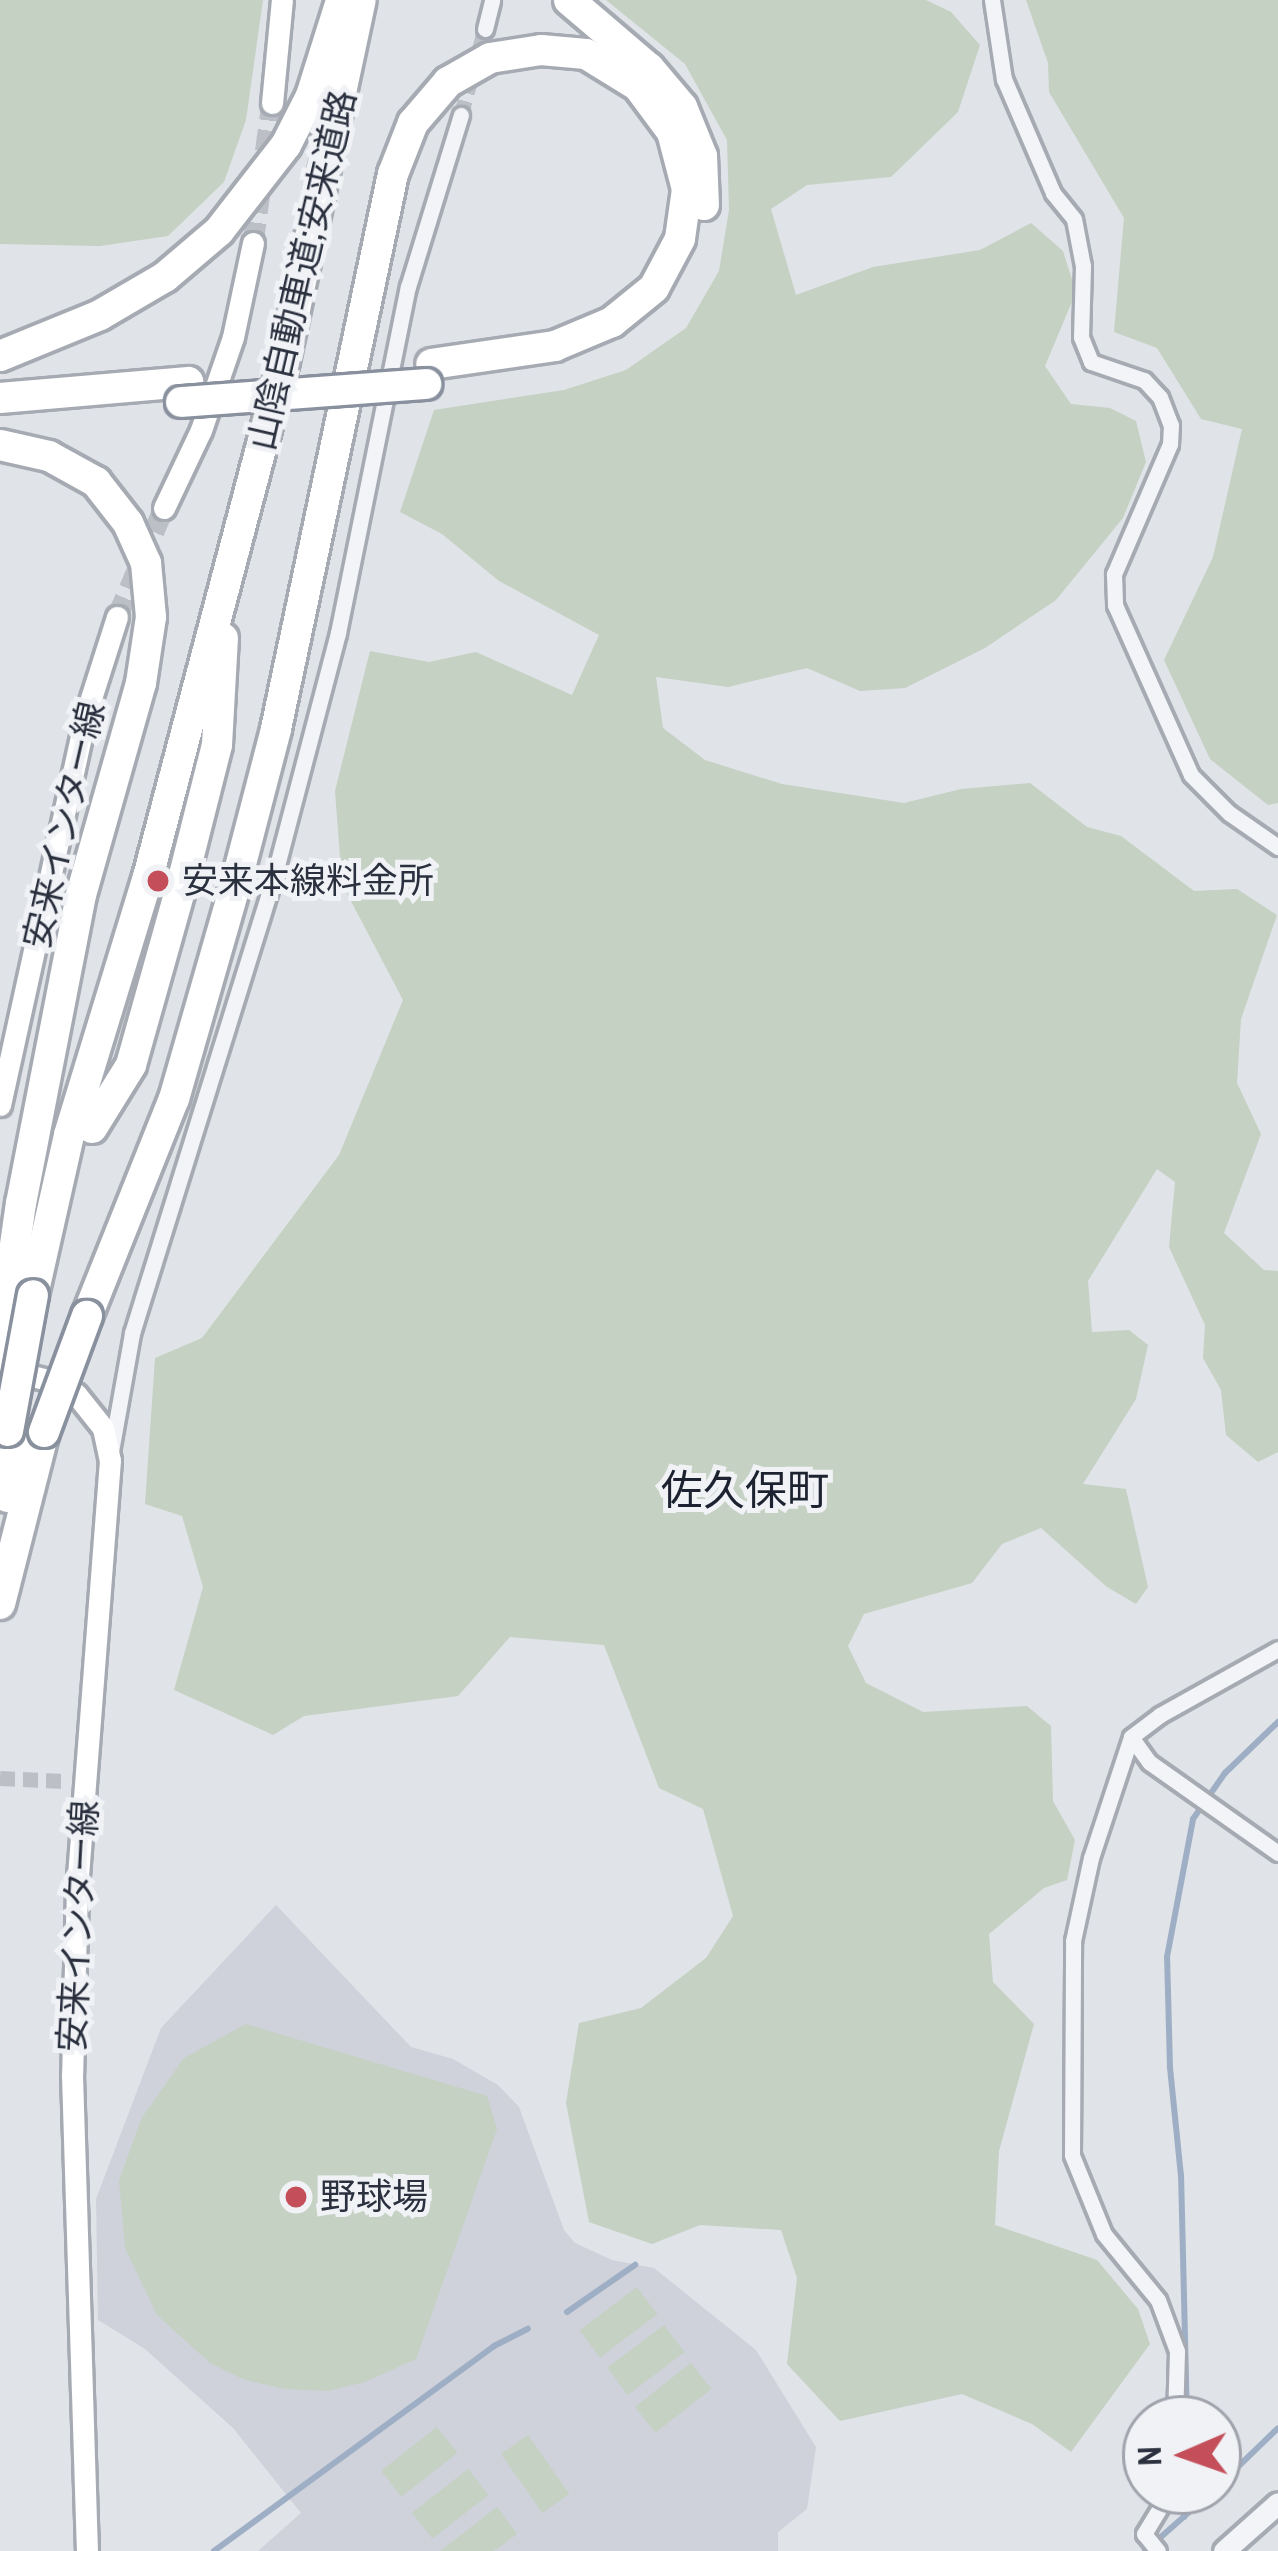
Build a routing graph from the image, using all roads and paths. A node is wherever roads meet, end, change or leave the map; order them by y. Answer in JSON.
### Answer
{"nodes":[{"id":1,"x":282,"y":0,"type":"edge"},
{"id":2,"x":341,"y":0,"type":"edge"},
{"id":3,"x":361,"y":0,"type":"edge"},
{"id":4,"x":493,"y":0,"type":"edge"},
{"id":5,"x":569,"y":0,"type":"edge"},
{"id":6,"x":992,"y":0,"type":"edge"},
{"id":7,"x":484,"y":29,"type":"tunnel mouth"},
{"id":8,"x":272,"y":103,"type":"tunnel mouth"},
{"id":9,"x":461,"y":115,"type":"tunnel mouth"},
{"id":10,"x":253,"y":243,"type":"tunnel mouth"},
{"id":11,"x":0,"y":356,"type":"edge"},
{"id":12,"x":428,"y":374,"type":"junction"},
{"id":13,"x":184,"y":392,"type":"junction"},
{"id":14,"x":0,"y":398,"type":"edge"},
{"id":15,"x":0,"y":415,"type":"edge"},
{"id":16,"x":0,"y":446,"type":"edge"},
{"id":17,"x":164,"y":508,"type":"tunnel mouth"},
{"id":18,"x":117,"y":617,"type":"tunnel mouth"},
{"id":19,"x":219,"y":619,"type":"junction"},
{"id":20,"x":1278,"y":848,"type":"edge"},
{"id":21,"x":0,"y":1105,"type":"edge"},
{"id":22,"x":81,"y":1127,"type":"junction"},
{"id":23,"x":28,"y":1295,"type":"junction"},
{"id":24,"x":0,"y":1349,"type":"edge"},
{"id":25,"x":0,"y":1368,"type":"edge"},
{"id":26,"x":23,"y":1431,"type":"junction"},
{"id":27,"x":110,"y":1460,"type":"junction"},
{"id":28,"x":0,"y":1475,"type":"edge"},
{"id":29,"x":0,"y":1546,"type":"edge"},
{"id":30,"x":0,"y":1604,"type":"edge"},
{"id":31,"x":1278,"y":1649,"type":"edge"},
{"id":32,"x":1131,"y":1737,"type":"junction"},
{"id":33,"x":1278,"y":1853,"type":"edge"},
{"id":34,"x":1176,"y":2395,"type":"edge"},
{"id":35,"x":1278,"y":2503,"type":"edge"},
{"id":36,"x":1155,"y":2515,"type":"edge"},
{"id":37,"x":1154,"y":2547,"type":"edge"},
{"id":38,"x":87,"y":2551,"type":"edge"},
{"id":39,"x":1224,"y":2551,"type":"edge"}],
"edges":[{"from":1,"to":8,"type":"main road"},
{"from":2,"to":11,"type":"highway"},
{"from":3,"to":19,"type":"highway","name":"山陰自動車道;安来道路"},
{"from":4,"to":7,"type":"street"},
{"from":5,"to":12,"type":"highway"},
{"from":6,"to":20,"type":"street"},
{"from":9,"to":27,"type":"street"},
{"from":10,"to":17,"type":"main road"},
{"from":12,"to":13,"type":"highway"},
{"from":12,"to":26,"type":"highway","bridge":true},
{"from":13,"to":14,"type":"highway"},
{"from":13,"to":15,"type":"highway"},
{"from":16,"to":23,"type":"highway"},
{"from":18,"to":21,"type":"main road","name":"安来インター線"},
{"from":19,"to":22,"type":"highway"},
{"from":19,"to":22,"type":"highway"},
{"from":22,"to":23,"type":"highway"},
{"from":23,"to":24,"type":"highway"},
{"from":23,"to":26,"type":"highway","bridge":true},
{"from":25,"to":27,"type":"main road","name":"安来インター線"},
{"from":26,"to":28,"type":"highway"},
{"from":26,"to":29,"type":"highway"},
{"from":26,"to":30,"type":"highway"},
{"from":27,"to":38,"type":"main road","name":"安来インター線"},
{"from":31,"to":32,"type":"street"},
{"from":32,"to":33,"type":"street"},
{"from":32,"to":34,"type":"street"},
{"from":35,"to":39,"type":"street"},
{"from":36,"to":37,"type":"street"}]}
